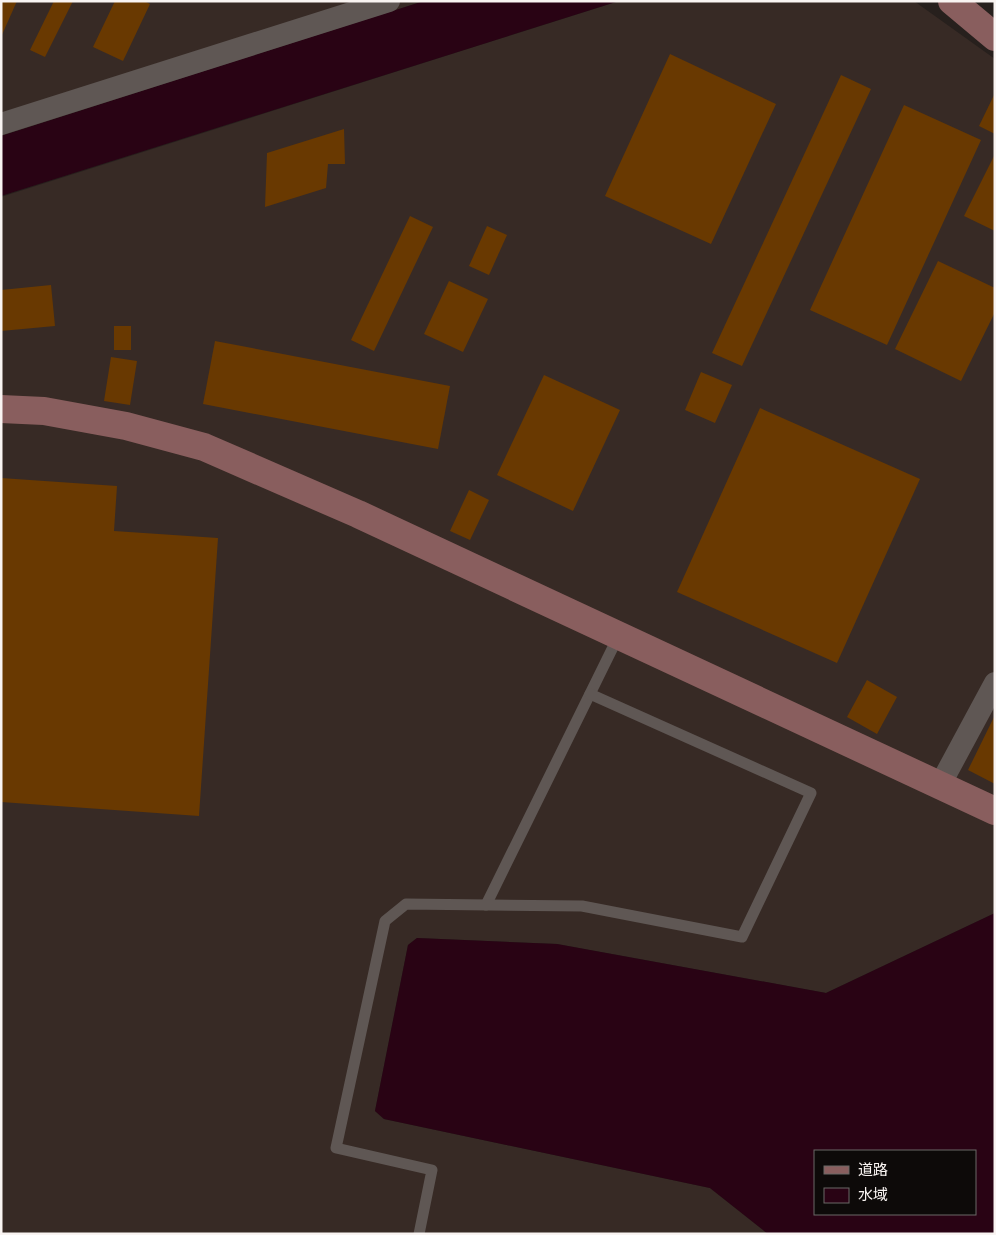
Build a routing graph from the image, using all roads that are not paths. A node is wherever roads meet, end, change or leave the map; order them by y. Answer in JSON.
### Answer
{"nodes":[{"id":1,"x":389,"y":1,"type":"edge"},
{"id":2,"x":952,"y":1,"type":"edge"},
{"id":3,"x":995,"y":37,"type":"edge"},
{"id":4,"x":1,"y":124,"type":"edge"},
{"id":5,"x":1,"y":409,"type":"edge"},
{"id":6,"x":618,"y":635,"type":"junction"},
{"id":7,"x":995,"y":683,"type":"edge"},
{"id":8,"x":590,"y":694,"type":"junction"},
{"id":9,"x":940,"y":786,"type":"junction"},
{"id":10,"x":995,"y":811,"type":"edge"},
{"id":11,"x":486,"y":905,"type":"junction"},
{"id":12,"x":419,"y":1234,"type":"edge"}],
"edges":[{"from":1,"to":4,"type":"street"},
{"from":2,"to":3,"type":"street"},
{"from":5,"to":6,"type":"street"},
{"from":6,"to":8,"type":"lane"},
{"from":6,"to":9,"type":"street"},
{"from":7,"to":9,"type":"street"},
{"from":8,"to":11,"type":"lane"},
{"from":8,"to":11,"type":"lane"},
{"from":9,"to":10,"type":"street"},
{"from":11,"to":12,"type":"lane"}]}
